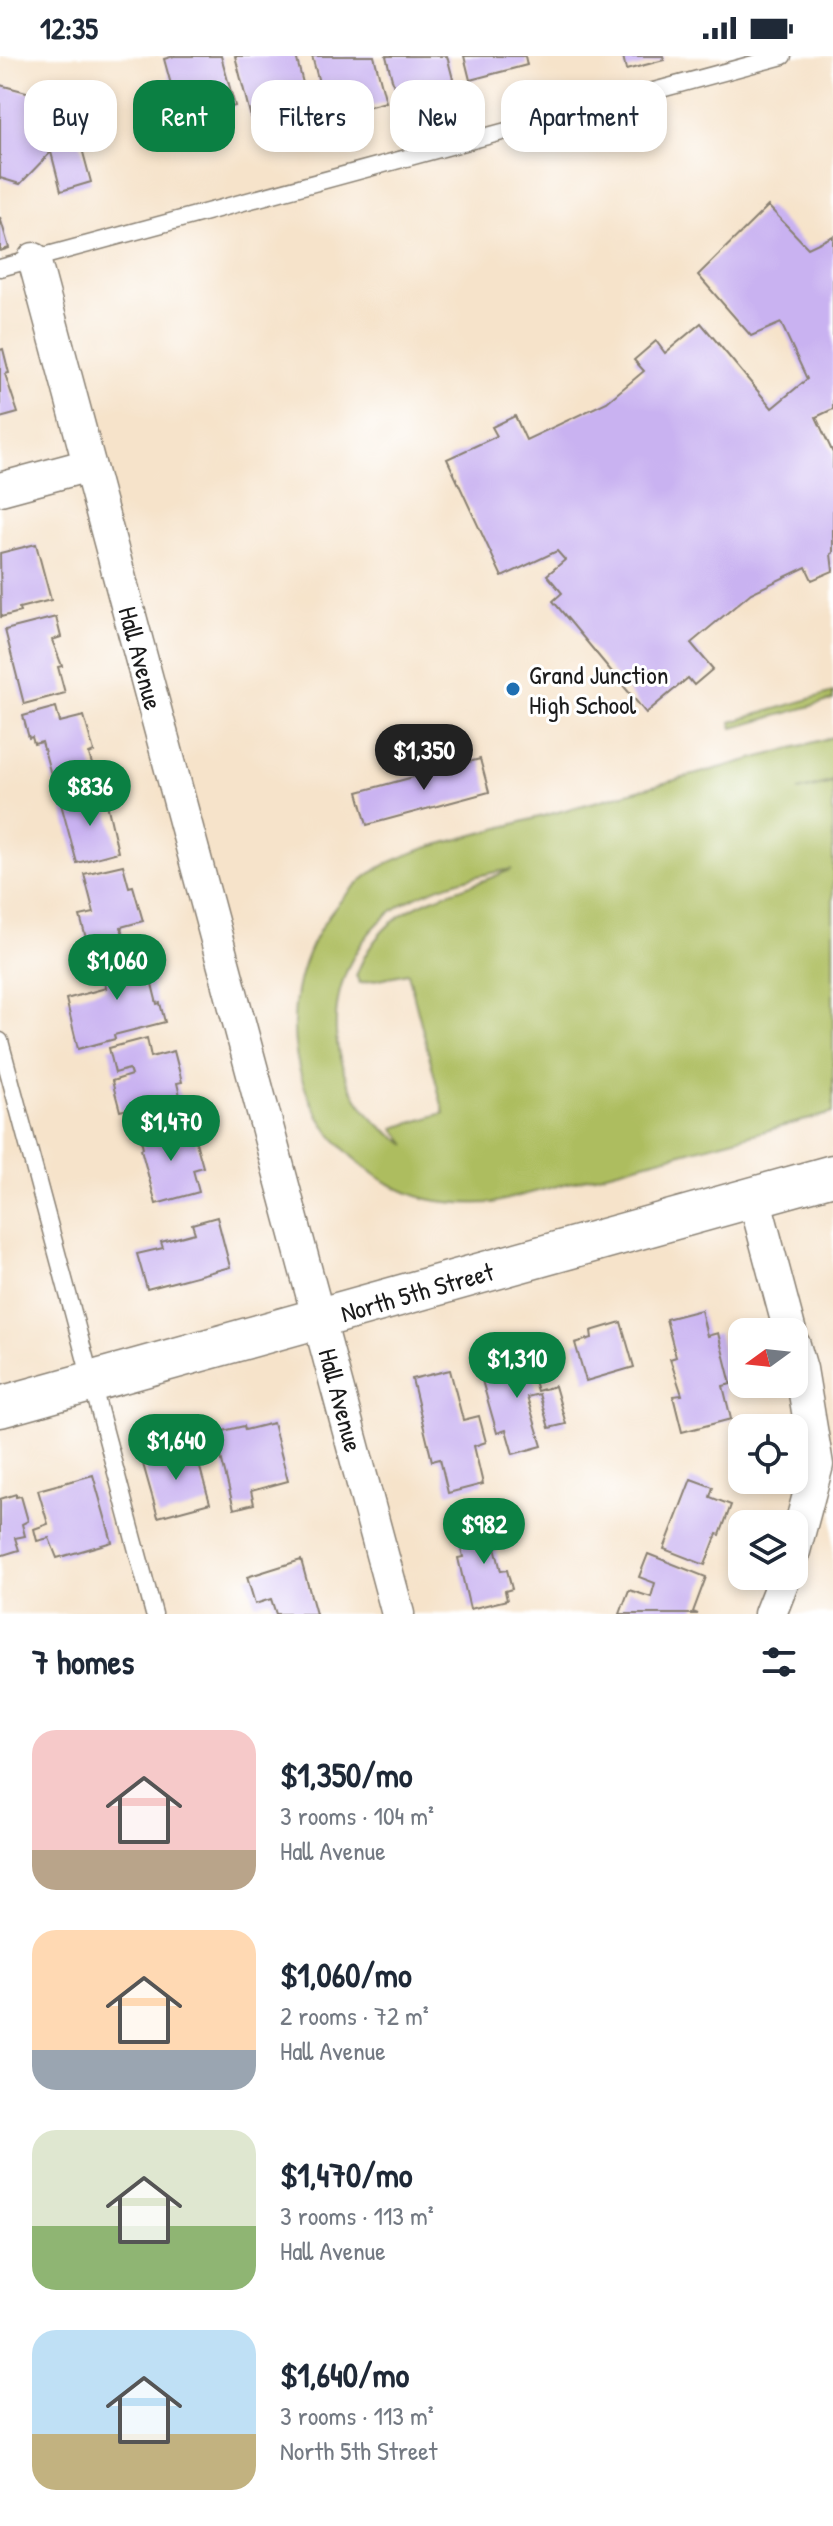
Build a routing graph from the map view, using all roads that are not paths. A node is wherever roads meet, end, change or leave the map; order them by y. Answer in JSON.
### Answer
{"nodes":[{"id":1,"x":783,"y":56,"type":"edge"},
{"id":2,"x":34,"y":259,"type":"junction"},
{"id":3,"x":0,"y":268,"type":"edge"},
{"id":4,"x":89,"y":465,"type":"junction"},
{"id":5,"x":0,"y":489,"type":"edge"},
{"id":6,"x":0,"y":1041,"type":"edge"},
{"id":7,"x":833,"y":1175,"type":"edge"},
{"id":8,"x":754,"y":1197,"type":"junction"},
{"id":9,"x":786,"y":1318,"type":"edge"},
{"id":10,"x":319,"y":1319,"type":"junction"},
{"id":11,"x":92,"y":1382,"type":"junction"},
{"id":12,"x":806,"y":1398,"type":"edge"},
{"id":13,"x":0,"y":1407,"type":"edge"},
{"id":14,"x":805,"y":1510,"type":"edge"},
{"id":15,"x":779,"y":1590,"type":"edge"},
{"id":16,"x":154,"y":1614,"type":"edge"},
{"id":17,"x":398,"y":1614,"type":"edge"},
{"id":18,"x":770,"y":1614,"type":"edge"}],
"edges":[{"from":1,"to":2,"type":"lane"},
{"from":2,"to":3,"type":"lane"},
{"from":2,"to":4,"type":"street","name":"Hall Avenue"},
{"from":4,"to":5,"type":"street"},
{"from":4,"to":10,"type":"street","name":"Hall Avenue"},
{"from":6,"to":11,"type":"lane"},
{"from":7,"to":8,"type":"street","name":"North 5th Street"},
{"from":8,"to":9,"type":"street"},
{"from":8,"to":10,"type":"street","name":"North 5th Street"},
{"from":10,"to":11,"type":"street","name":"North 5th Street"},
{"from":10,"to":17,"type":"street","name":"Hall Avenue"},
{"from":11,"to":13,"type":"street","name":"North 5th Street"},
{"from":11,"to":16,"type":"lane"},
{"from":12,"to":14,"type":"street"},
{"from":15,"to":18,"type":"street"}]}
